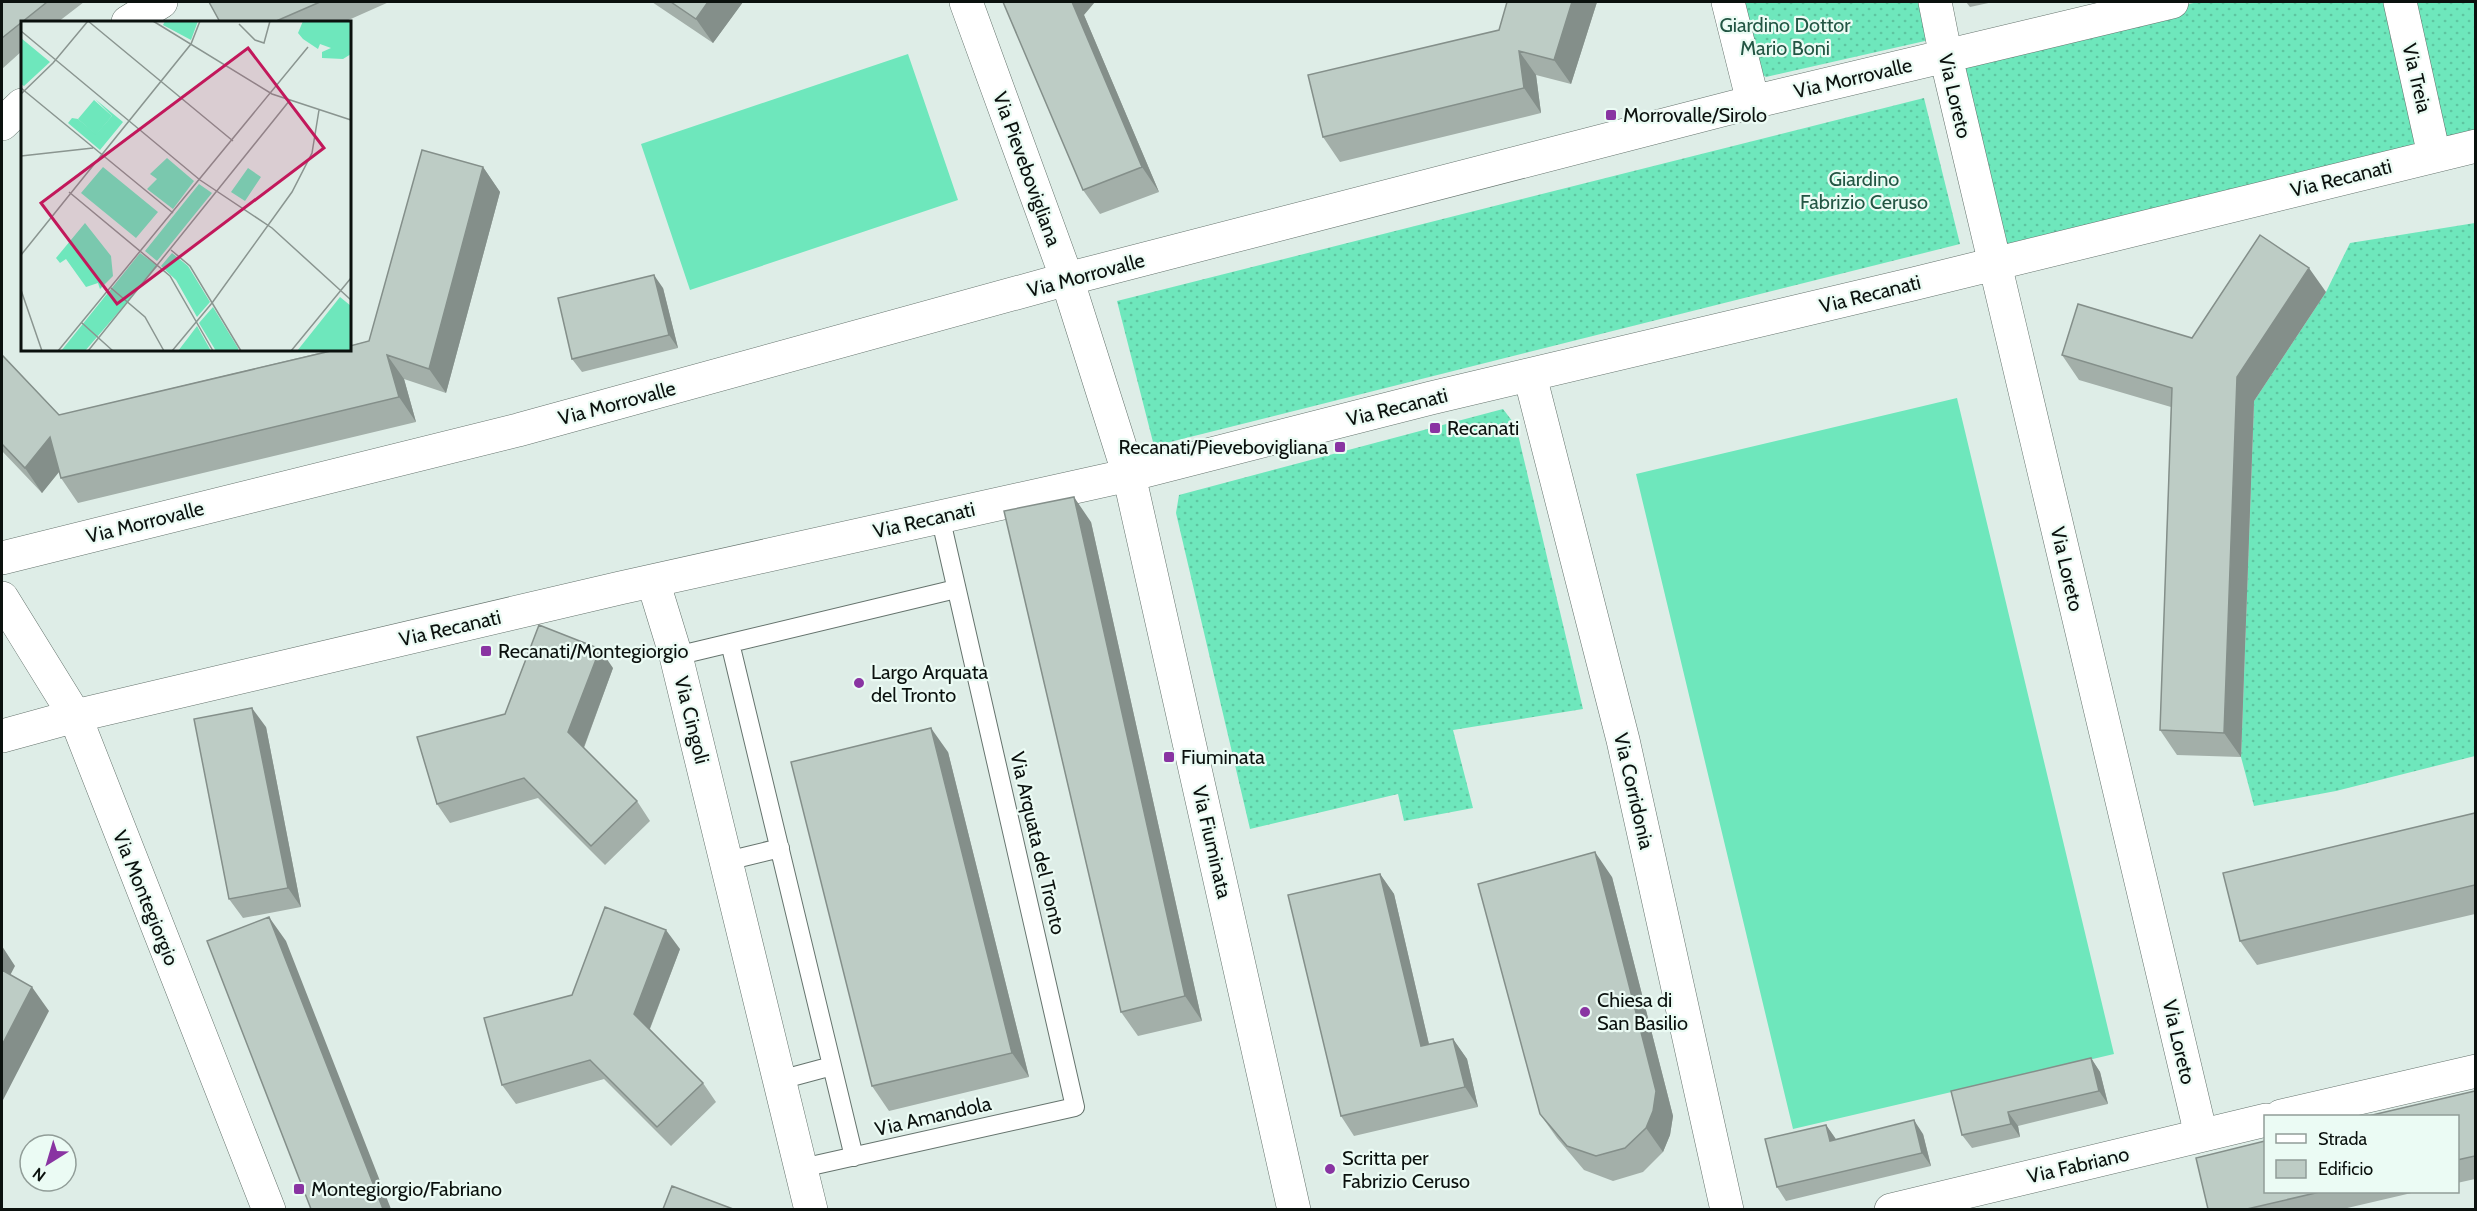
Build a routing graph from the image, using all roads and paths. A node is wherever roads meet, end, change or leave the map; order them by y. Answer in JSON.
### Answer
{"nodes":[{"id":1,"x":161,"y":2,"type":"edge"},
{"id":2,"x":966,"y":2,"type":"edge"},
{"id":3,"x":1728,"y":2,"type":"edge"},
{"id":4,"x":1935,"y":2,"type":"edge"},
{"id":5,"x":2172,"y":2,"type":"edge"},
{"id":6,"x":2400,"y":2,"type":"edge"},
{"id":7,"x":130,"y":21,"type":"edge"},
{"id":8,"x":1946,"y":57,"type":"junction"},
{"id":9,"x":1753,"y":102,"type":"junction"},
{"id":10,"x":21,"y":106,"type":"edge"},
{"id":11,"x":2,"y":124,"type":"edge"},
{"id":12,"x":2475,"y":146,"type":"edge"},
{"id":13,"x":2434,"y":155,"type":"junction"},
{"id":14,"x":1995,"y":264,"type":"junction"},
{"id":15,"x":1067,"y":279,"type":"junction"},
{"id":16,"x":1530,"y":376,"type":"junction"},
{"id":17,"x":1129,"y":475,"type":"junction"},
{"id":18,"x":940,"y":516,"type":"junction"},
{"id":19,"x":2,"y":558,"type":"edge"},
{"id":20,"x":653,"y":581,"type":"junction"},
{"id":21,"x":956,"y":589,"type":"junction"},
{"id":22,"x":2,"y":598,"type":"edge"},
{"id":23,"x":730,"y":643,"type":"junction"},
{"id":24,"x":676,"y":656,"type":"junction"},
{"id":25,"x":75,"y":716,"type":"junction"},
{"id":26,"x":2,"y":736,"type":"edge"},
{"id":27,"x":780,"y":848,"type":"junction"},
{"id":28,"x":727,"y":861,"type":"junction"},
{"id":29,"x":832,"y":1066,"type":"junction"},
{"id":30,"x":2475,"y":1071,"type":"edge"},
{"id":31,"x":780,"y":1080,"type":"junction"},
{"id":32,"x":1075,"y":1107,"type":"joint"},
{"id":33,"x":2285,"y":1115,"type":"edge"},
{"id":34,"x":2264,"y":1120,"type":"edge"},
{"id":35,"x":2201,"y":1135,"type":"junction"},
{"id":36,"x":854,"y":1156,"type":"junction"},
{"id":37,"x":802,"y":1168,"type":"junction"},
{"id":38,"x":269,"y":1209,"type":"edge"},
{"id":39,"x":811,"y":1209,"type":"edge"},
{"id":40,"x":1294,"y":1209,"type":"edge"},
{"id":41,"x":1727,"y":1209,"type":"edge"},
{"id":42,"x":1891,"y":1209,"type":"edge"}],
"edges":[{"from":1,"to":7,"type":"street"},
{"from":2,"to":15,"type":"street","name":"Via Pievebovigliana"},
{"from":3,"to":9,"type":"street"},
{"from":4,"to":8,"type":"street","name":"Via Loreto"},
{"from":5,"to":8,"type":"street","name":"Via Morrovalle"},
{"from":6,"to":13,"type":"street","name":"Via Treia"},
{"from":8,"to":9,"type":"street","name":"Via Morrovalle"},
{"from":8,"to":14,"type":"street","name":"Via Loreto"},
{"from":9,"to":15,"type":"street","name":"Via Morrovalle"},
{"from":10,"to":11,"type":"street"},
{"from":12,"to":13,"type":"street","name":"Via Recanati"},
{"from":13,"to":14,"type":"street","name":"Via Recanati"},
{"from":14,"to":16,"type":"street","name":"Via Recanati"},
{"from":14,"to":35,"type":"street","name":"Via Loreto"},
{"from":15,"to":17,"type":"street","name":"Via Pievebovigliana"},
{"from":15,"to":19,"type":"street","name":"Via Morrovalle"},
{"from":16,"to":17,"type":"street","name":"Via Recanati"},
{"from":16,"to":41,"type":"street","name":"Via Corridonia"},
{"from":17,"to":18,"type":"street","name":"Via Recanati"},
{"from":17,"to":40,"type":"street","name":"Via Fiuminata"},
{"from":18,"to":20,"type":"street","name":"Via Recanati"},
{"from":18,"to":21,"type":"lane"},
{"from":20,"to":24,"type":"street","name":"Via Cingoli"},
{"from":20,"to":25,"type":"street","name":"Via Recanati"},
{"from":21,"to":23,"type":"lane"},
{"from":21,"to":32,"type":"lane","name":"Via Arquata del Tronto"},
{"from":22,"to":25,"type":"street","name":"Via Montegiorgio"},
{"from":23,"to":24,"type":"lane"},
{"from":23,"to":27,"type":"lane"},
{"from":24,"to":28,"type":"street","name":"Via Cingoli"},
{"from":25,"to":26,"type":"street","name":"Via Recanati"},
{"from":25,"to":38,"type":"street","name":"Via Montegiorgio"},
{"from":27,"to":28,"type":"lane"},
{"from":27,"to":29,"type":"lane"},
{"from":28,"to":31,"type":"street","name":"Via Cingoli"},
{"from":29,"to":31,"type":"lane"},
{"from":29,"to":36,"type":"lane"},
{"from":30,"to":33,"type":"street"},
{"from":31,"to":37,"type":"street","name":"Via Cingoli"},
{"from":32,"to":36,"type":"lane","name":"Via Amandola"},
{"from":34,"to":35,"type":"street","name":"Via Fabriano"},
{"from":35,"to":42,"type":"street","name":"Via Fabriano"},
{"from":36,"to":37,"type":"lane","name":"Via Amandola"},
{"from":37,"to":39,"type":"street","name":"Via Cingoli"}]}
